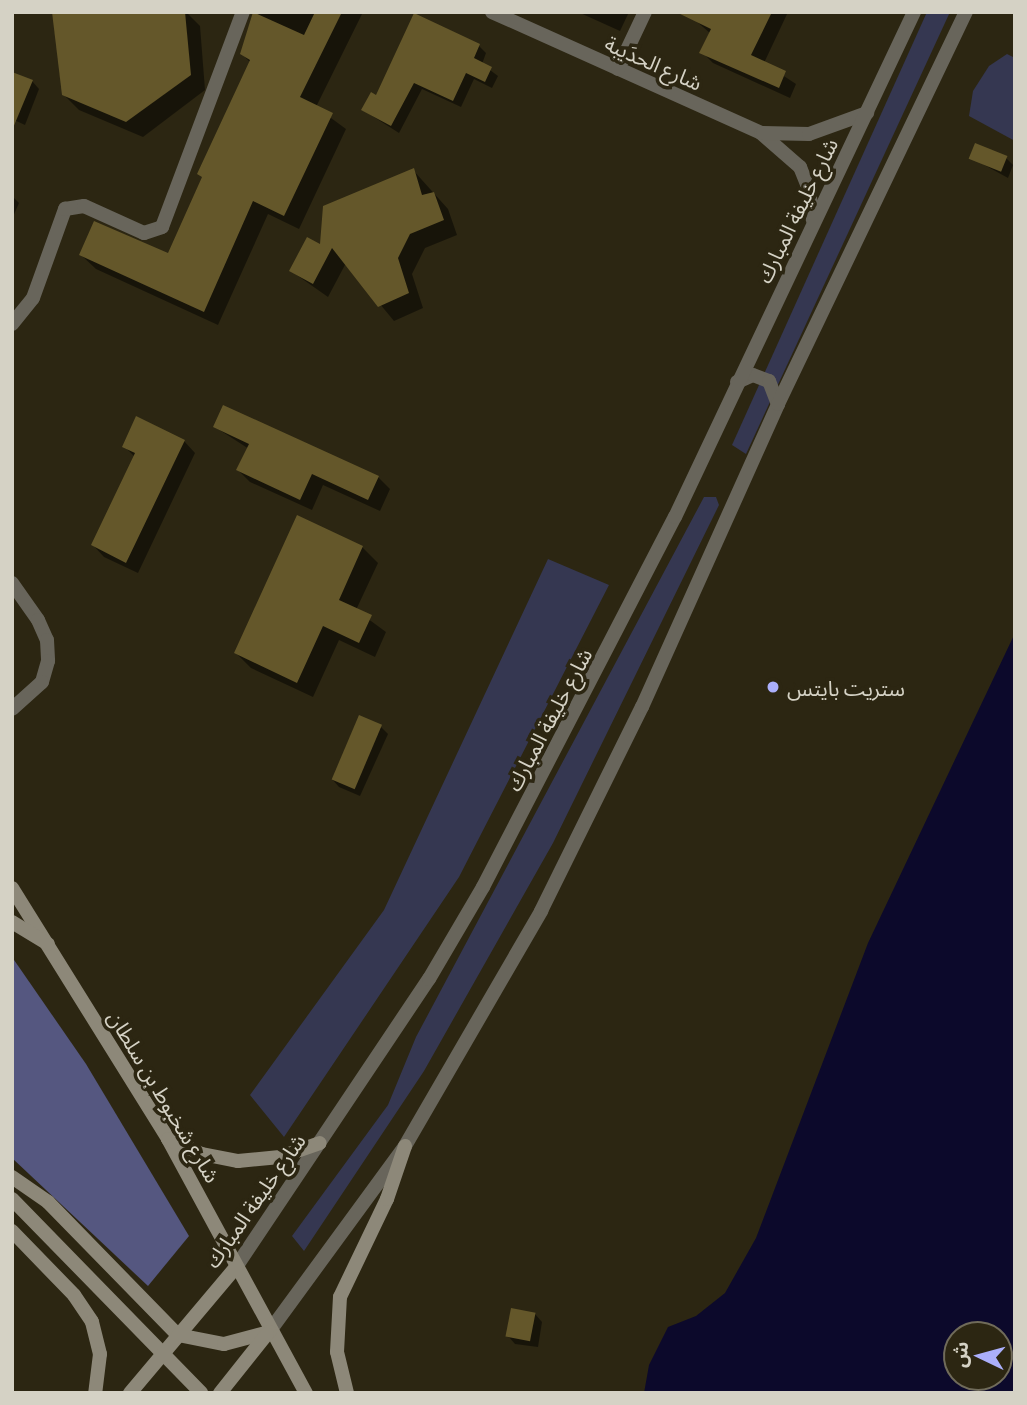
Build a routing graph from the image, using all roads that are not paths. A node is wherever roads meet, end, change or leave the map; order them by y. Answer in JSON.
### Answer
{"nodes":[{"id":1,"x":243,"y":12,"type":"edge"},
{"id":2,"x":492,"y":12,"type":"edge"},
{"id":3,"x":645,"y":12,"type":"edge"},
{"id":4,"x":914,"y":12,"type":"edge"},
{"id":5,"x":966,"y":12,"type":"edge"},
{"id":6,"x":618,"y":69,"type":"junction"},
{"id":7,"x":867,"y":113,"type":"junction"},
{"id":8,"x":761,"y":133,"type":"junction"},
{"id":9,"x":813,"y":220,"type":"junction"},
{"id":10,"x":12,"y":324,"type":"edge"},
{"id":11,"x":737,"y":382,"type":"junction"},
{"id":12,"x":778,"y":404,"type":"junction"},
{"id":13,"x":12,"y":583,"type":"edge"},
{"id":14,"x":12,"y":709,"type":"edge"},
{"id":15,"x":12,"y":888,"type":"edge"},
{"id":16,"x":12,"y":922,"type":"edge"},
{"id":17,"x":48,"y":944,"type":"junction"},
{"id":18,"x":168,"y":1139,"type":"junction"},
{"id":19,"x":320,"y":1143,"type":"junction"},
{"id":20,"x":405,"y":1146,"type":"junction"},
{"id":21,"x":12,"y":1177,"type":"edge"},
{"id":22,"x":12,"y":1199,"type":"edge"},
{"id":23,"x":12,"y":1231,"type":"edge"},
{"id":24,"x":236,"y":1267,"type":"junction"},
{"id":25,"x":269,"y":1332,"type":"junction"},
{"id":26,"x":177,"y":1335,"type":"junction"},
{"id":27,"x":163,"y":1353,"type":"junction"},
{"id":28,"x":95,"y":1393,"type":"edge"},
{"id":29,"x":130,"y":1393,"type":"edge"},
{"id":30,"x":201,"y":1393,"type":"edge"},
{"id":31,"x":219,"y":1393,"type":"edge"},
{"id":32,"x":306,"y":1393,"type":"edge"},
{"id":33,"x":347,"y":1393,"type":"edge"}],
"edges":[{"from":1,"to":10,"type":"street"},
{"from":2,"to":6,"type":"street","name":"شارع الحدَيبة"},
{"from":3,"to":6,"type":"street"},
{"from":4,"to":7,"type":"street","name":"شارع خليفة المبارك"},
{"from":5,"to":12,"type":"street"},
{"from":6,"to":8,"type":"street","name":"شارع الحدَيبة"},
{"from":7,"to":8,"type":"street","name":"شارع الحدَيبة"},
{"from":7,"to":9,"type":"street","name":"شارع خليفة المبارك"},
{"from":8,"to":9,"type":"street","name":"شارع الحدَيبة"},
{"from":9,"to":11,"type":"street","name":"شارع خليفة المبارك"},
{"from":11,"to":12,"type":"street"},
{"from":11,"to":19,"type":"street","name":"شارع خليفة المبارك"},
{"from":12,"to":20,"type":"street"},
{"from":13,"to":14,"type":"street"},
{"from":15,"to":17,"type":"main road","name":"شارع شخبوط بن سلطان"},
{"from":16,"to":17,"type":"main road"},
{"from":17,"to":18,"type":"main road","name":"شارع شخبوط بن سلطان"},
{"from":18,"to":19,"type":"main road"},
{"from":18,"to":24,"type":"main road","name":"شارع شخبوط بن سلطان"},
{"from":19,"to":24,"type":"street","name":"شارع خليفة المبارك"},
{"from":20,"to":25,"type":"street"},
{"from":20,"to":33,"type":"main road"},
{"from":21,"to":26,"type":"main road"},
{"from":22,"to":27,"type":"main road"},
{"from":23,"to":28,"type":"main road"},
{"from":24,"to":25,"type":"main road","name":"شارع شخبوط بن سلطان"},
{"from":24,"to":26,"type":"main road","name":"شارع خليفة المبارك"},
{"from":25,"to":26,"type":"main road"},
{"from":25,"to":31,"type":"main road"},
{"from":25,"to":32,"type":"main road","name":"شارع شخبوط بن سلطان"},
{"from":26,"to":27,"type":"main road","name":"شارع خليفة المبارك"},
{"from":27,"to":29,"type":"main road","name":"شارع خليفة المبارك"},
{"from":27,"to":30,"type":"main road"}]}
